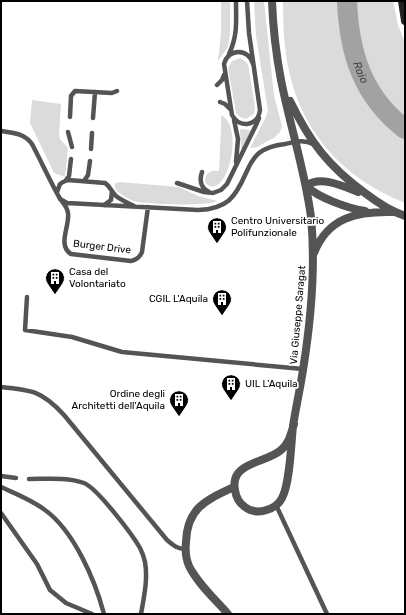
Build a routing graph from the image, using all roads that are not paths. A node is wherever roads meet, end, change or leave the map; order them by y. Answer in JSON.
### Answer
{"nodes":[{"id":1,"x":236,"y":1,"type":"edge"},
{"id":2,"x":247,"y":1,"type":"edge"},
{"id":3,"x":272,"y":1,"type":"edge"},
{"id":4,"x":402,"y":1,"type":"edge"},
{"id":5,"x":405,"y":20,"type":"edge"},
{"id":6,"x":229,"y":54,"type":"junction"},
{"id":7,"x":252,"y":64,"type":"junction"},
{"id":8,"x":224,"y":73,"type":"junction"},
{"id":9,"x":281,"y":81,"type":"junction"},
{"id":10,"x":217,"y":85,"type":"dead end"},
{"id":11,"x":117,"y":91,"type":"dead end"},
{"id":12,"x":95,"y":92,"type":"junction"},
{"id":13,"x":220,"y":102,"type":"dead end"},
{"id":14,"x":231,"y":111,"type":"junction"},
{"id":15,"x":260,"y":112,"type":"junction"},
{"id":16,"x":70,"y":117,"type":"dead end"},
{"id":17,"x":93,"y":118,"type":"dead end"},
{"id":18,"x":234,"y":119,"type":"junction"},
{"id":19,"x":1,"y":131,"type":"edge"},
{"id":20,"x":68,"y":132,"type":"dead end"},
{"id":21,"x":92,"y":133,"type":"dead end"},
{"id":22,"x":296,"y":142,"type":"junction"},
{"id":23,"x":314,"y":145,"type":"junction"},
{"id":24,"x":72,"y":147,"type":"dead end"},
{"id":25,"x":91,"y":149,"type":"dead end"},
{"id":26,"x":70,"y":159,"type":"dead end"},
{"id":27,"x":90,"y":161,"type":"dead end"},
{"id":28,"x":235,"y":167,"type":"junction"},
{"id":29,"x":202,"y":172,"type":"dead end"},
{"id":30,"x":49,"y":177,"type":"junction"},
{"id":31,"x":65,"y":181,"type":"junction"},
{"id":32,"x":84,"y":181,"type":"junction"},
{"id":33,"x":176,"y":183,"type":"dead end"},
{"id":34,"x":306,"y":186,"type":"junction"},
{"id":35,"x":112,"y":191,"type":"junction"},
{"id":36,"x":211,"y":193,"type":"junction"},
{"id":37,"x":59,"y":197,"type":"junction"},
{"id":38,"x":375,"y":201,"type":"junction"},
{"id":39,"x":102,"y":205,"type":"junction"},
{"id":40,"x":136,"y":206,"type":"junction"},
{"id":41,"x":148,"y":207,"type":"junction"},
{"id":42,"x":372,"y":212,"type":"junction"},
{"id":43,"x":394,"y":212,"type":"junction"},
{"id":44,"x":405,"y":216,"type":"edge"},
{"id":45,"x":313,"y":255,"type":"junction"},
{"id":46,"x":27,"y":297,"type":"dead end"},
{"id":47,"x":303,"y":370,"type":"junction"},
{"id":48,"x":1,"y":387,"type":"edge"},
{"id":49,"x":294,"y":424,"type":"junction"},
{"id":50,"x":1,"y":476,"type":"edge"},
{"id":51,"x":16,"y":478,"type":"dead end"},
{"id":52,"x":29,"y":479,"type":"dead end"},
{"id":53,"x":1,"y":487,"type":"edge"},
{"id":54,"x":234,"y":487,"type":"junction"},
{"id":55,"x":276,"y":505,"type":"junction"},
{"id":56,"x":1,"y":513,"type":"edge"},
{"id":57,"x":185,"y":549,"type":"junction"},
{"id":58,"x":92,"y":614,"type":"edge"},
{"id":59,"x":104,"y":614,"type":"edge"},
{"id":60,"x":141,"y":614,"type":"edge"},
{"id":61,"x":228,"y":614,"type":"edge"},
{"id":62,"x":327,"y":614,"type":"edge"}],
"edges":[{"from":1,"to":6,"type":"lane"},
{"from":2,"to":7,"type":"lane"},
{"from":3,"to":9,"type":"street","name":"Via Giuseppe Saragat"},
{"from":4,"to":5,"type":"main road"},
{"from":6,"to":7,"type":"lane"},
{"from":6,"to":8,"type":"lane"},
{"from":7,"to":15,"type":"lane"},
{"from":8,"to":10,"type":"lane"},
{"from":8,"to":14,"type":"lane"},
{"from":9,"to":22,"type":"street","name":"Via Giuseppe Saragat"},
{"from":9,"to":23,"type":"street","name":"Via Giuseppe Saragat"},
{"from":11,"to":12,"type":"lane"},
{"from":12,"to":16,"type":"lane"},
{"from":12,"to":17,"type":"lane"},
{"from":13,"to":14,"type":"lane"},
{"from":14,"to":18,"type":"lane"},
{"from":15,"to":18,"type":"lane"},
{"from":15,"to":28,"type":"lane"},
{"from":18,"to":28,"type":"lane"},
{"from":19,"to":30,"type":"lane"},
{"from":20,"to":24,"type":"lane"},
{"from":21,"to":25,"type":"lane"},
{"from":22,"to":23,"type":"lane"},
{"from":22,"to":34,"type":"street","name":"Via Giuseppe Saragat"},
{"from":22,"to":41,"type":"lane"},
{"from":23,"to":38,"type":"street","name":"Via Giuseppe Saragat"},
{"from":26,"to":31,"type":"lane"},
{"from":27,"to":32,"type":"lane"},
{"from":28,"to":36,"type":"lane"},
{"from":29,"to":36,"type":"lane"},
{"from":30,"to":31,"type":"lane"},
{"from":30,"to":37,"type":"lane"},
{"from":31,"to":32,"type":"lane"},
{"from":31,"to":37,"type":"lane"},
{"from":32,"to":35,"type":"lane"},
{"from":33,"to":36,"type":"lane"},
{"from":34,"to":38,"type":"street","name":"Via Giuseppe Saragat"},
{"from":34,"to":42,"type":"street","name":"Via Giuseppe Saragat"},
{"from":34,"to":45,"type":"street","name":"Via Giuseppe Saragat"},
{"from":35,"to":39,"type":"lane"},
{"from":35,"to":40,"type":"lane"},
{"from":37,"to":39,"type":"lane"},
{"from":37,"to":41,"type":"lane","name":"Burger Drive"},
{"from":38,"to":43,"type":"street","name":"Via Giuseppe Saragat"},
{"from":39,"to":40,"type":"lane"},
{"from":40,"to":41,"type":"lane"},
{"from":42,"to":43,"type":"street","name":"Via Giuseppe Saragat"},
{"from":42,"to":45,"type":"street","name":"Via Giuseppe Saragat"},
{"from":43,"to":44,"type":"street","name":"Via Giuseppe Saragat"},
{"from":45,"to":47,"type":"street","name":"Via Giuseppe Saragat"},
{"from":46,"to":47,"type":"lane"},
{"from":47,"to":49,"type":"street","name":"Via Giuseppe Saragat"},
{"from":48,"to":57,"type":"lane"},
{"from":49,"to":54,"type":"street","name":"Via Giuseppe Saragat"},
{"from":49,"to":55,"type":"street","name":"Via Giuseppe Saragat"},
{"from":50,"to":51,"type":"lane"},
{"from":52,"to":60,"type":"lane"},
{"from":53,"to":59,"type":"lane"},
{"from":54,"to":55,"type":"street"},
{"from":54,"to":57,"type":"street"},
{"from":55,"to":62,"type":"lane"},
{"from":56,"to":58,"type":"lane"},
{"from":57,"to":61,"type":"street"}]}
